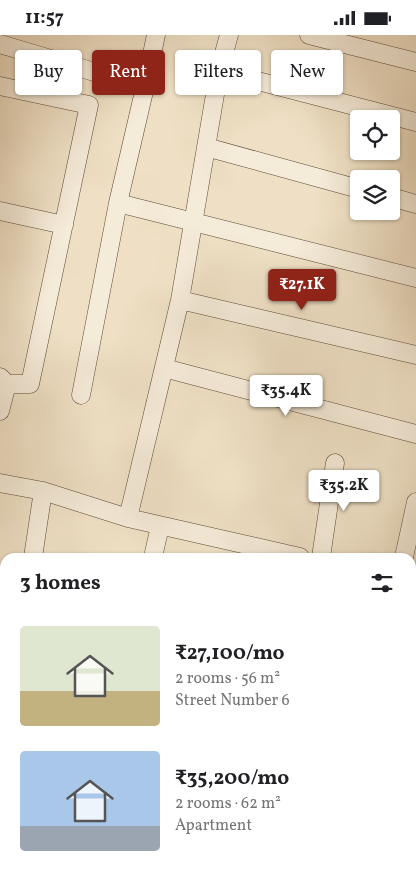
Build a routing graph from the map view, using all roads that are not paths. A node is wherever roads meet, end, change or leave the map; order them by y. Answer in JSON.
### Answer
{"nodes":[{"id":1,"x":156,"y":35,"type":"edge"},
{"id":2,"x":229,"y":35,"type":"edge"},
{"id":3,"x":310,"y":35,"type":"edge"},
{"id":4,"x":0,"y":44,"type":"edge"},
{"id":5,"x":153,"y":50,"type":"edge"},
{"id":6,"x":225,"y":50,"type":"edge"},
{"id":7,"x":416,"y":62,"type":"edge"},
{"id":8,"x":92,"y":71,"type":"edge"},
{"id":9,"x":261,"y":82,"type":"edge"},
{"id":10,"x":0,"y":86,"type":"edge"},
{"id":11,"x":143,"y":95,"type":"edge"},
{"id":12,"x":215,"y":95,"type":"edge"},
{"id":13,"x":416,"y":122,"type":"edge"},
{"id":14,"x":206,"y":147,"type":"junction"},
{"id":15,"x":350,"y":187,"type":"edge"},
{"id":16,"x":400,"y":200,"type":"edge"},
{"id":17,"x":118,"y":203,"type":"junction"},
{"id":18,"x":416,"y":204,"type":"edge"},
{"id":19,"x":0,"y":211,"type":"edge"},
{"id":20,"x":193,"y":222,"type":"junction"},
{"id":21,"x":64,"y":225,"type":"junction"},
{"id":22,"x":416,"y":278,"type":"edge"},
{"id":23,"x":180,"y":300,"type":"junction"},
{"id":24,"x":416,"y":355,"type":"edge"},
{"id":25,"x":164,"y":368,"type":"junction"},
{"id":26,"x":4,"y":380,"type":"edge"},
{"id":27,"x":81,"y":395,"type":"dead end"},
{"id":28,"x":0,"y":411,"type":"edge"},
{"id":29,"x":416,"y":434,"type":"edge"},
{"id":30,"x":335,"y":463,"type":"dead end"},
{"id":31,"x":0,"y":483,"type":"edge"},
{"id":32,"x":43,"y":491,"type":"junction"},
{"id":33,"x":416,"y":505,"type":"edge"},
{"id":34,"x":128,"y":518,"type":"junction"},
{"id":35,"x":160,"y":526,"type":"junction"},
{"id":36,"x":34,"y":553,"type":"edge"},
{"id":37,"x":154,"y":553,"type":"edge"},
{"id":38,"x":282,"y":553,"type":"edge"},
{"id":39,"x":323,"y":553,"type":"edge"},
{"id":40,"x":405,"y":553,"type":"edge"}],
"edges":[{"from":1,"to":5,"type":"street"},
{"from":2,"to":6,"type":"street"},
{"from":3,"to":7,"type":"street"},
{"from":4,"to":8,"type":"street"},
{"from":9,"to":13,"type":"street"},
{"from":10,"to":21,"type":"street"},
{"from":11,"to":17,"type":"street"},
{"from":12,"to":14,"type":"street"},
{"from":14,"to":15,"type":"street"},
{"from":14,"to":20,"type":"street"},
{"from":16,"to":18,"type":"street"},
{"from":17,"to":20,"type":"street"},
{"from":17,"to":27,"type":"street"},
{"from":19,"to":21,"type":"street"},
{"from":20,"to":22,"type":"street"},
{"from":20,"to":23,"type":"street"},
{"from":21,"to":26,"type":"street"},
{"from":23,"to":24,"type":"street"},
{"from":23,"to":25,"type":"street"},
{"from":25,"to":29,"type":"street"},
{"from":25,"to":34,"type":"street"},
{"from":26,"to":28,"type":"street"},
{"from":30,"to":39,"type":"street"},
{"from":31,"to":32,"type":"street"},
{"from":32,"to":34,"type":"street"},
{"from":32,"to":36,"type":"street"},
{"from":33,"to":40,"type":"street"},
{"from":34,"to":35,"type":"street"},
{"from":35,"to":37,"type":"street"},
{"from":35,"to":38,"type":"street"}]}
